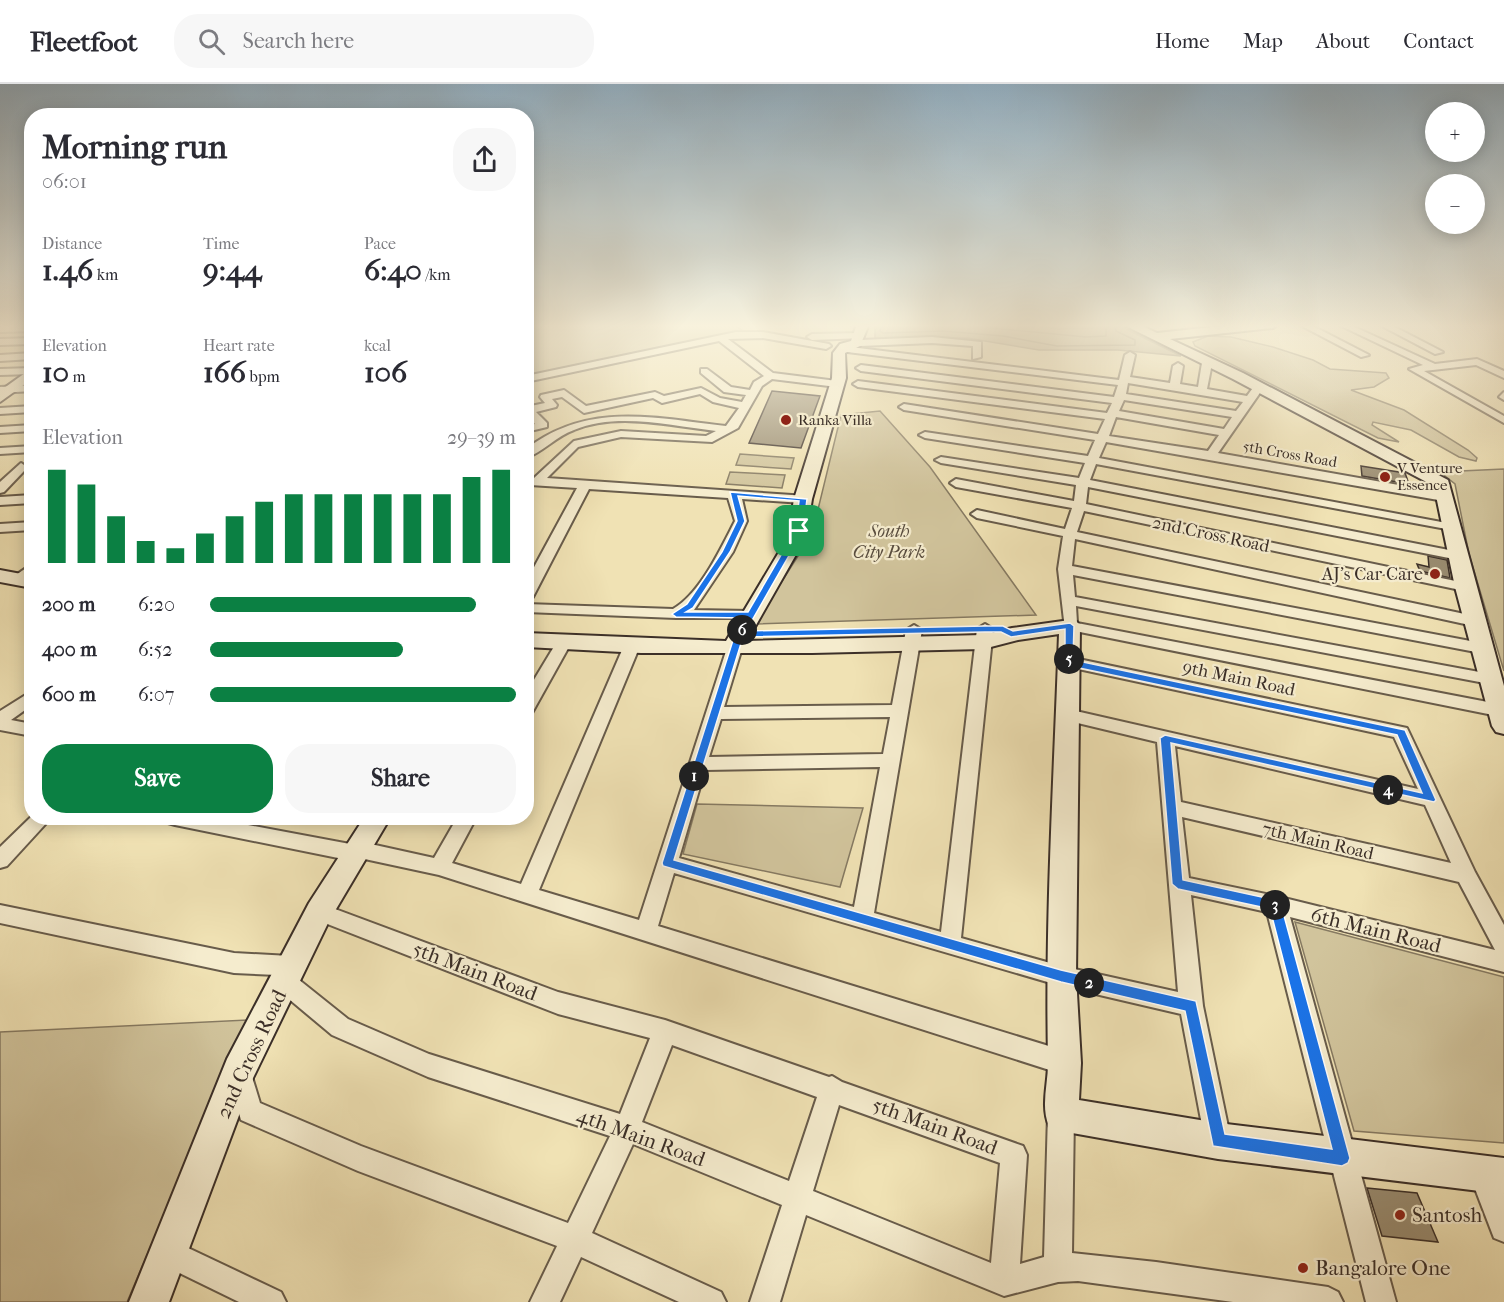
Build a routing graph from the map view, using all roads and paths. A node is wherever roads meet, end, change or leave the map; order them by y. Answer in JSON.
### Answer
{"nodes":[{"id":1,"x":18,"y":381,"type":"edge"},
{"id":2,"x":713,"y":381,"type":"edge"},
{"id":3,"x":760,"y":381,"type":"edge"},
{"id":4,"x":811,"y":381,"type":"edge"},
{"id":5,"x":838,"y":381,"type":"edge"},
{"id":6,"x":971,"y":381,"type":"edge"},
{"id":7,"x":1083,"y":381,"type":"edge"},
{"id":8,"x":1123,"y":381,"type":"edge"},
{"id":9,"x":1175,"y":381,"type":"edge"},
{"id":10,"x":1204,"y":381,"type":"edge"},
{"id":11,"x":1235,"y":381,"type":"edge"},
{"id":12,"x":1435,"y":381,"type":"edge"},
{"id":13,"x":837,"y":384,"type":"junction"},
{"id":14,"x":858,"y":384,"type":"dead end"},
{"id":15,"x":1174,"y":387,"type":"junction"},
{"id":16,"x":24,"y":389,"type":"edge"},
{"id":17,"x":1202,"y":391,"type":"junction"},
{"id":18,"x":3,"y":392,"type":"edge"},
{"id":19,"x":753,"y":393,"type":"junction"},
{"id":20,"x":1255,"y":394,"type":"junction"},
{"id":21,"x":1118,"y":398,"type":"junction"},
{"id":22,"x":1504,"y":405,"type":"edge"},
{"id":23,"x":746,"y":406,"type":"junction"},
{"id":24,"x":904,"y":407,"type":"dead end"},
{"id":25,"x":1482,"y":408,"type":"junction"},
{"id":26,"x":534,"y":409,"type":"edge"},
{"id":27,"x":24,"y":410,"type":"edge"},
{"id":28,"x":0,"y":411,"type":"edge"},
{"id":29,"x":1239,"y":415,"type":"junction"},
{"id":30,"x":534,"y":416,"type":"edge"},
{"id":31,"x":1504,"y":420,"type":"edge"},
{"id":32,"x":534,"y":427,"type":"edge"},
{"id":33,"x":24,"y":428,"type":"edge"},
{"id":34,"x":726,"y":429,"type":"junction"},
{"id":35,"x":0,"y":430,"type":"edge"},
{"id":36,"x":1227,"y":433,"type":"junction"},
{"id":37,"x":925,"y":435,"type":"dead end"},
{"id":38,"x":1102,"y":437,"type":"junction"},
{"id":39,"x":534,"y":447,"type":"edge"},
{"id":40,"x":24,"y":448,"type":"edge"},
{"id":41,"x":0,"y":450,"type":"edge"},
{"id":42,"x":1211,"y":455,"type":"junction"},
{"id":43,"x":941,"y":460,"type":"dead end"},
{"id":44,"x":1095,"y":460,"type":"junction"},
{"id":45,"x":21,"y":467,"type":"dead end"},
{"id":46,"x":24,"y":477,"type":"edge"},
{"id":47,"x":11,"y":478,"type":"junction"},
{"id":48,"x":534,"y":479,"type":"edge"},
{"id":49,"x":534,"y":481,"type":"edge"},
{"id":50,"x":1083,"y":482,"type":"junction"},
{"id":51,"x":956,"y":483,"type":"dead end"},
{"id":52,"x":585,"y":484,"type":"junction"},
{"id":53,"x":0,"y":489,"type":"edge"},
{"id":54,"x":732,"y":494,"type":"junction"},
{"id":55,"x":1444,"y":496,"type":"junction"},
{"id":56,"x":803,"y":499,"type":"junction"},
{"id":57,"x":24,"y":500,"type":"edge"},
{"id":58,"x":0,"y":501,"type":"edge"},
{"id":59,"x":1079,"y":506,"type":"junction"},
{"id":60,"x":977,"y":514,"type":"dead end"},
{"id":61,"x":24,"y":526,"type":"edge"},
{"id":62,"x":0,"y":528,"type":"edge"},
{"id":63,"x":1452,"y":528,"type":"junction"},
{"id":64,"x":1070,"y":534,"type":"junction"},
{"id":65,"x":1459,"y":556,"type":"junction"},
{"id":66,"x":1065,"y":569,"type":"junction"},
{"id":67,"x":534,"y":582,"type":"edge"},
{"id":68,"x":1465,"y":587,"type":"junction"},
{"id":69,"x":534,"y":608,"type":"edge"},
{"id":70,"x":1070,"y":613,"type":"junction"},
{"id":71,"x":676,"y":614,"type":"junction"},
{"id":72,"x":750,"y":615,"type":"junction"},
{"id":73,"x":1474,"y":621,"type":"junction"},
{"id":74,"x":534,"y":628,"type":"edge"},
{"id":75,"x":984,"y":635,"type":"junction"},
{"id":76,"x":913,"y":637,"type":"junction"},
{"id":77,"x":534,"y":641,"type":"edge"},
{"id":78,"x":737,"y":641,"type":"junction"},
{"id":79,"x":563,"y":643,"type":"junction"},
{"id":80,"x":631,"y":648,"type":"junction"},
{"id":81,"x":1481,"y":648,"type":"junction"},
{"id":82,"x":1069,"y":662,"type":"junction"},
{"id":83,"x":1490,"y":679,"type":"junction"},
{"id":84,"x":534,"y":695,"type":"edge"},
{"id":85,"x":24,"y":702,"type":"edge"},
{"id":86,"x":900,"y":711,"type":"junction"},
{"id":87,"x":714,"y":713,"type":"junction"},
{"id":88,"x":1067,"y":715,"type":"junction"},
{"id":89,"x":1501,"y":718,"type":"edge"},
{"id":90,"x":0,"y":722,"type":"edge"},
{"id":91,"x":24,"y":728,"type":"edge"},
{"id":92,"x":1165,"y":738,"type":"junction"},
{"id":93,"x":891,"y":760,"type":"junction"},
{"id":94,"x":698,"y":764,"type":"junction"},
{"id":95,"x":1430,"y":800,"type":"junction"},
{"id":96,"x":1170,"y":807,"type":"junction"},
{"id":97,"x":34,"y":825,"type":"edge"},
{"id":98,"x":213,"y":825,"type":"edge"},
{"id":99,"x":372,"y":825,"type":"edge"},
{"id":100,"x":463,"y":825,"type":"edge"},
{"id":101,"x":355,"y":851,"type":"junction"},
{"id":102,"x":0,"y":860,"type":"edge"},
{"id":103,"x":668,"y":863,"type":"junction"},
{"id":104,"x":440,"y":867,"type":"junction"},
{"id":105,"x":1466,"y":875,"type":"junction"},
{"id":106,"x":1178,"y":884,"type":"junction"},
{"id":107,"x":527,"y":894,"type":"junction"},
{"id":108,"x":1275,"y":905,"type":"junction"},
{"id":109,"x":319,"y":912,"type":"junction"},
{"id":110,"x":0,"y":914,"type":"edge"},
{"id":111,"x":862,"y":919,"type":"junction"},
{"id":112,"x":646,"y":932,"type":"junction"},
{"id":113,"x":950,"y":944,"type":"junction"},
{"id":114,"x":1504,"y":946,"type":"edge"},
{"id":115,"x":1504,"y":962,"type":"edge"},
{"id":116,"x":288,"y":974,"type":"junction"},
{"id":117,"x":1061,"y":976,"type":"junction"},
{"id":118,"x":1191,"y":1006,"type":"junction"},
{"id":119,"x":665,"y":1031,"type":"junction"},
{"id":120,"x":1065,"y":1064,"type":"junction"},
{"id":121,"x":239,"y":1071,"type":"junction"},
{"id":122,"x":832,"y":1088,"type":"junction"},
{"id":123,"x":1061,"y":1114,"type":"junction"},
{"id":124,"x":627,"y":1129,"type":"junction"},
{"id":125,"x":1218,"y":1141,"type":"junction"},
{"id":126,"x":1342,"y":1158,"type":"junction"},
{"id":127,"x":1493,"y":1174,"type":"edge"},
{"id":128,"x":799,"y":1198,"type":"junction"},
{"id":129,"x":1504,"y":1228,"type":"edge"},
{"id":130,"x":574,"y":1239,"type":"junction"},
{"id":131,"x":167,"y":1252,"type":"junction"},
{"id":132,"x":1058,"y":1268,"type":"junction"},
{"id":133,"x":1004,"y":1282,"type":"junction"},
{"id":134,"x":148,"y":1302,"type":"edge"},
{"id":135,"x":271,"y":1302,"type":"edge"},
{"id":136,"x":545,"y":1302,"type":"edge"},
{"id":137,"x":711,"y":1302,"type":"edge"},
{"id":138,"x":765,"y":1302,"type":"edge"},
{"id":139,"x":1328,"y":1302,"type":"edge"},
{"id":140,"x":1381,"y":1302,"type":"edge"}],
"edges":[{"from":1,"to":18,"type":"street"},
{"from":2,"to":19,"type":"street"},
{"from":3,"to":19,"type":"street"},
{"from":4,"to":13,"type":"street"},
{"from":5,"to":13,"type":"street"},
{"from":6,"to":21,"type":"street"},
{"from":7,"to":21,"type":"street"},
{"from":8,"to":21,"type":"street"},
{"from":9,"to":15,"type":"street"},
{"from":10,"to":17,"type":"street"},
{"from":11,"to":20,"type":"street"},
{"from":12,"to":25,"type":"street"},
{"from":13,"to":56,"type":"street"},
{"from":14,"to":21,"type":"street"},
{"from":15,"to":17,"type":"street"},
{"from":15,"to":21,"type":"street"},
{"from":16,"to":18,"type":"street"},
{"from":17,"to":20,"type":"street"},
{"from":19,"to":23,"type":"street"},
{"from":20,"to":29,"type":"street","name":"5th Cross Road"},
{"from":20,"to":55,"type":"street"},
{"from":21,"to":29,"type":"street"},
{"from":21,"to":36,"type":"street"},
{"from":21,"to":38,"type":"street"},
{"from":22,"to":25,"type":"street"},
{"from":23,"to":26,"type":"street"},
{"from":23,"to":34,"type":"street"},
{"from":24,"to":38,"type":"street"},
{"from":25,"to":31,"type":"street"},
{"from":27,"to":28,"type":"street"},
{"from":29,"to":36,"type":"street","name":"5th Cross Road"},
{"from":30,"to":32,"type":"street"},
{"from":33,"to":35,"type":"street"},
{"from":34,"to":39,"type":"street"},
{"from":34,"to":48,"type":"street"},
{"from":36,"to":42,"type":"street","name":"5th Cross Road"},
{"from":37,"to":44,"type":"street"},
{"from":38,"to":42,"type":"street"},
{"from":38,"to":44,"type":"street"},
{"from":40,"to":41,"type":"street"},
{"from":42,"to":55,"type":"street","name":"5th Cross Road"},
{"from":43,"to":50,"type":"street"},
{"from":44,"to":50,"type":"street"},
{"from":44,"to":63,"type":"street"},
{"from":45,"to":47,"type":"street"},
{"from":46,"to":47,"type":"street"},
{"from":47,"to":53,"type":"street"},
{"from":49,"to":52,"type":"street"},
{"from":50,"to":59,"type":"street"},
{"from":50,"to":65,"type":"street"},
{"from":51,"to":59,"type":"street","name":"2nd Cross Road"},
{"from":52,"to":54,"type":"street"},
{"from":52,"to":67,"type":"street"},
{"from":54,"to":56,"type":"street"},
{"from":54,"to":71,"type":"street"},
{"from":55,"to":63,"type":"street"},
{"from":56,"to":72,"type":"street"},
{"from":57,"to":58,"type":"street"},
{"from":59,"to":64,"type":"street"},
{"from":59,"to":68,"type":"street","name":"2nd Cross Road"},
{"from":60,"to":64,"type":"street"},
{"from":61,"to":62,"type":"street"},
{"from":63,"to":65,"type":"street"},
{"from":64,"to":66,"type":"street"},
{"from":64,"to":73,"type":"street"},
{"from":65,"to":68,"type":"street"},
{"from":66,"to":70,"type":"street"},
{"from":66,"to":81,"type":"street"},
{"from":68,"to":73,"type":"street"},
{"from":69,"to":71,"type":"street"},
{"from":70,"to":75,"type":"street"},
{"from":70,"to":82,"type":"street"},
{"from":70,"to":83,"type":"street"},
{"from":70,"to":89,"type":"street"},
{"from":71,"to":72,"type":"street"},
{"from":72,"to":78,"type":"street"},
{"from":73,"to":81,"type":"street"},
{"from":74,"to":78,"type":"street"},
{"from":75,"to":76,"type":"street"},
{"from":75,"to":113,"type":"street"},
{"from":76,"to":78,"type":"street"},
{"from":76,"to":86,"type":"street"},
{"from":77,"to":79,"type":"street"},
{"from":78,"to":80,"type":"street"},
{"from":78,"to":87,"type":"street"},
{"from":79,"to":80,"type":"street"},
{"from":79,"to":84,"type":"street"},
{"from":80,"to":107,"type":"street"},
{"from":81,"to":83,"type":"street"},
{"from":82,"to":88,"type":"street"},
{"from":82,"to":95,"type":"street","name":"9th Main Road"},
{"from":83,"to":89,"type":"street"},
{"from":85,"to":90,"type":"street"},
{"from":86,"to":87,"type":"street"},
{"from":86,"to":93,"type":"street"},
{"from":87,"to":94,"type":"street"},
{"from":88,"to":92,"type":"street"},
{"from":88,"to":117,"type":"street"},
{"from":90,"to":91,"type":"street"},
{"from":92,"to":95,"type":"street"},
{"from":92,"to":96,"type":"street"},
{"from":93,"to":94,"type":"street"},
{"from":93,"to":111,"type":"street"},
{"from":94,"to":103,"type":"street"},
{"from":95,"to":105,"type":"street"},
{"from":96,"to":105,"type":"street","name":"7th Main Road"},
{"from":96,"to":106,"type":"street"},
{"from":97,"to":102,"type":"street"},
{"from":98,"to":101,"type":"street"},
{"from":99,"to":101,"type":"street","name":"2nd Cross Road"},
{"from":100,"to":104,"type":"street"},
{"from":101,"to":104,"type":"street"},
{"from":101,"to":109,"type":"street","name":"2nd Cross Road"},
{"from":103,"to":111,"type":"street"},
{"from":103,"to":112,"type":"street"},
{"from":104,"to":107,"type":"street"},
{"from":105,"to":114,"type":"street"},
{"from":106,"to":108,"type":"street","name":"6th Main Road"},
{"from":106,"to":118,"type":"street"},
{"from":107,"to":112,"type":"street"},
{"from":108,"to":115,"type":"street","name":"6th Main Road"},
{"from":108,"to":126,"type":"street"},
{"from":109,"to":116,"type":"street","name":"2nd Cross Road"},
{"from":109,"to":119,"type":"street","name":"5th Main Road"},
{"from":110,"to":116,"type":"street"},
{"from":111,"to":113,"type":"street"},
{"from":112,"to":120,"type":"street"},
{"from":113,"to":117,"type":"street"},
{"from":116,"to":121,"type":"street","name":"2nd Cross Road"},
{"from":116,"to":124,"type":"street","name":"4th Main Road"},
{"from":117,"to":118,"type":"street"},
{"from":117,"to":120,"type":"street"},
{"from":118,"to":125,"type":"street"},
{"from":119,"to":122,"type":"street","name":"5th Main Road"},
{"from":119,"to":124,"type":"street"},
{"from":120,"to":123,"type":"street"},
{"from":121,"to":130,"type":"street"},
{"from":121,"to":131,"type":"street","name":"2nd Cross Road"},
{"from":122,"to":128,"type":"street"},
{"from":122,"to":133,"type":"street","name":"5th Main Road"},
{"from":123,"to":125,"type":"street"},
{"from":123,"to":132,"type":"street"},
{"from":124,"to":128,"type":"street","name":"4th Main Road"},
{"from":124,"to":130,"type":"street"},
{"from":125,"to":126,"type":"street"},
{"from":126,"to":127,"type":"street"},
{"from":126,"to":140,"type":"street"},
{"from":127,"to":129,"type":"street"},
{"from":128,"to":133,"type":"street","name":"4th Main Road"},
{"from":128,"to":138,"type":"street"},
{"from":130,"to":136,"type":"street"},
{"from":130,"to":137,"type":"street"},
{"from":131,"to":134,"type":"street","name":"2nd Cross Road"},
{"from":131,"to":135,"type":"street"},
{"from":132,"to":133,"type":"street"},
{"from":132,"to":139,"type":"street"}]}
